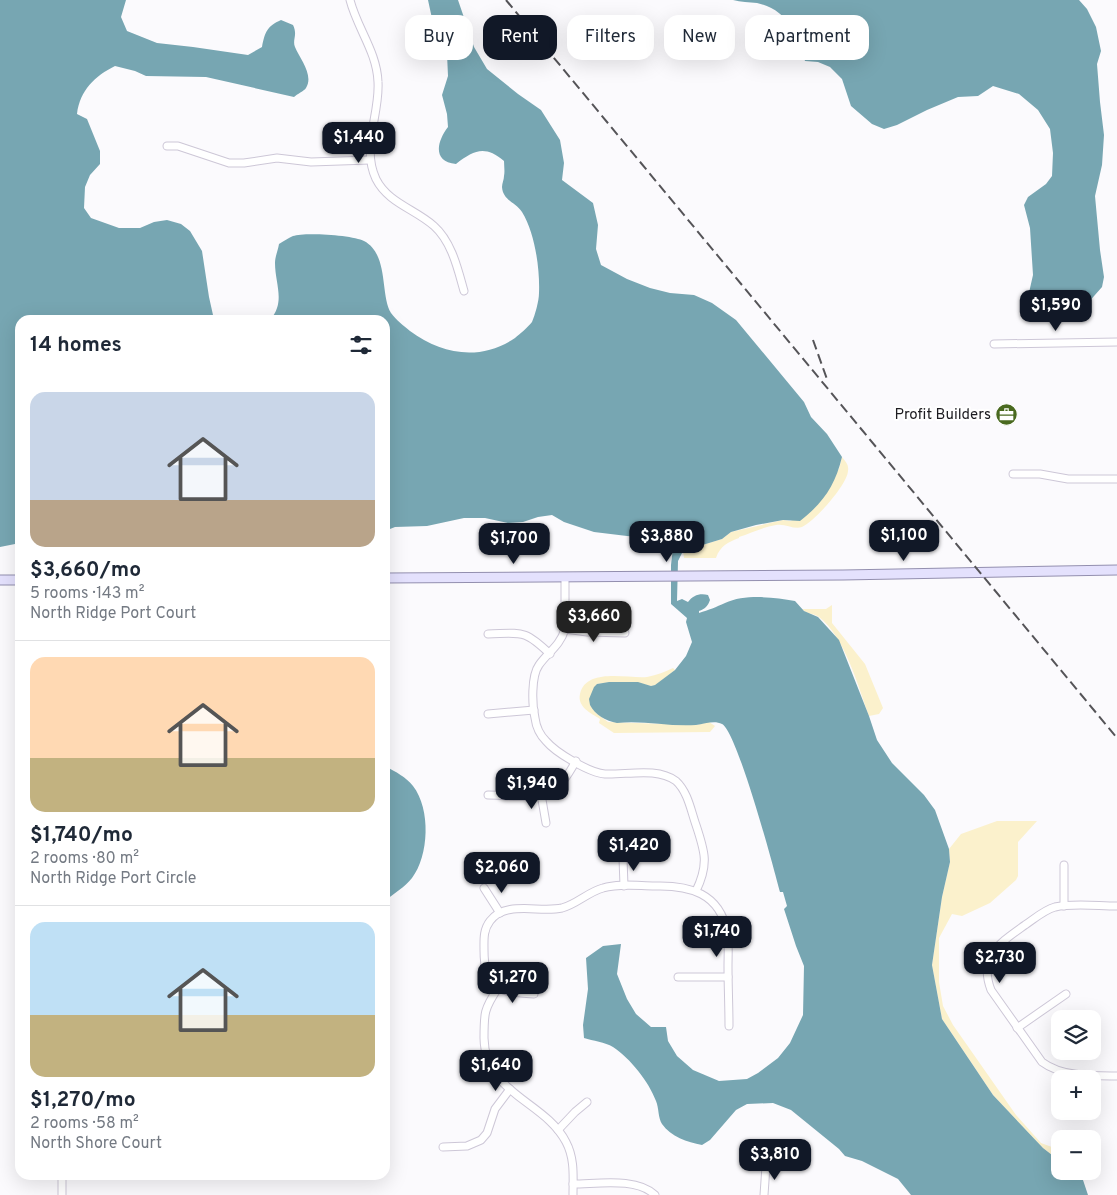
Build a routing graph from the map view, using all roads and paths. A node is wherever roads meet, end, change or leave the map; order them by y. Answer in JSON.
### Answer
{"nodes":[{"id":1,"x":350,"y":0,"type":"edge"},
{"id":2,"x":167,"y":146,"type":"dead end"},
{"id":3,"x":370,"y":160,"type":"junction"},
{"id":4,"x":464,"y":291,"type":"dead end"},
{"id":5,"x":1117,"y":342,"type":"edge"},
{"id":6,"x":994,"y":344,"type":"dead end"},
{"id":7,"x":1013,"y":474,"type":"dead end"},
{"id":8,"x":1117,"y":480,"type":"edge"},
{"id":9,"x":1117,"y":570,"type":"edge"},
{"id":10,"x":564,"y":577,"type":"junction"},
{"id":11,"x":390,"y":578,"type":"edge"},
{"id":12,"x":0,"y":580,"type":"edge"},
{"id":13,"x":15,"y":580,"type":"edge"},
{"id":14,"x":565,"y":629,"type":"junction"},
{"id":15,"x":625,"y":633,"type":"dead end"},
{"id":16,"x":488,"y":634,"type":"dead end"},
{"id":17,"x":550,"y":654,"type":"junction"},
{"id":18,"x":534,"y":710,"type":"junction"},
{"id":19,"x":488,"y":714,"type":"dead end"},
{"id":20,"x":576,"y":761,"type":"junction"},
{"id":21,"x":541,"y":794,"type":"junction"},
{"id":22,"x":488,"y":795,"type":"dead end"},
{"id":23,"x":546,"y":823,"type":"dead end"},
{"id":24,"x":623,"y":858,"type":"dead end"},
{"id":25,"x":1064,"y":865,"type":"dead end"},
{"id":26,"x":624,"y":886,"type":"junction"},
{"id":27,"x":484,"y":888,"type":"dead end"},
{"id":28,"x":696,"y":891,"type":"junction"},
{"id":29,"x":1064,"y":906,"type":"junction"},
{"id":30,"x":1117,"y":906,"type":"edge"},
{"id":31,"x":500,"y":913,"type":"junction"},
{"id":32,"x":678,"y":977,"type":"dead end"},
{"id":33,"x":728,"y":977,"type":"junction"},
{"id":34,"x":498,"y":988,"type":"junction"},
{"id":35,"x":534,"y":994,"type":"dead end"},
{"id":36,"x":1066,"y":994,"type":"dead end"},
{"id":37,"x":729,"y":1026,"type":"dead end"},
{"id":38,"x":1017,"y":1028,"type":"junction"},
{"id":39,"x":1056,"y":1070,"type":"edge"},
{"id":40,"x":1101,"y":1076,"type":"edge"},
{"id":41,"x":1117,"y":1076,"type":"edge"},
{"id":42,"x":510,"y":1089,"type":"junction"},
{"id":43,"x":587,"y":1102,"type":"dead end"},
{"id":44,"x":558,"y":1130,"type":"junction"},
{"id":45,"x":443,"y":1147,"type":"dead end"},
{"id":46,"x":766,"y":1166,"type":"dead end"},
{"id":47,"x":62,"y":1180,"type":"edge"},
{"id":48,"x":573,"y":1184,"type":"junction"},
{"id":49,"x":62,"y":1195,"type":"edge"},
{"id":50,"x":573,"y":1195,"type":"edge"},
{"id":51,"x":655,"y":1195,"type":"edge"},
{"id":52,"x":764,"y":1195,"type":"edge"}],
"edges":[{"from":1,"to":3,"type":"street"},
{"from":2,"to":3,"type":"street"},
{"from":3,"to":4,"type":"street"},
{"from":5,"to":6,"type":"street"},
{"from":7,"to":8,"type":"street"},
{"from":9,"to":10,"type":"main road"},
{"from":10,"to":11,"type":"main road"},
{"from":10,"to":14,"type":"street"},
{"from":12,"to":13,"type":"main road"},
{"from":14,"to":15,"type":"street"},
{"from":14,"to":17,"type":"street"},
{"from":16,"to":17,"type":"street"},
{"from":17,"to":18,"type":"street"},
{"from":18,"to":19,"type":"street"},
{"from":18,"to":20,"type":"street"},
{"from":20,"to":21,"type":"street"},
{"from":20,"to":28,"type":"street"},
{"from":21,"to":22,"type":"street"},
{"from":21,"to":23,"type":"street"},
{"from":24,"to":26,"type":"street"},
{"from":25,"to":29,"type":"street"},
{"from":26,"to":28,"type":"street"},
{"from":26,"to":31,"type":"street"},
{"from":27,"to":31,"type":"street"},
{"from":28,"to":33,"type":"street"},
{"from":29,"to":30,"type":"street"},
{"from":29,"to":38,"type":"street"},
{"from":31,"to":34,"type":"street"},
{"from":32,"to":33,"type":"street"},
{"from":33,"to":37,"type":"street"},
{"from":34,"to":35,"type":"street"},
{"from":34,"to":42,"type":"street"},
{"from":36,"to":38,"type":"street"},
{"from":38,"to":39,"type":"street"},
{"from":40,"to":41,"type":"street"},
{"from":42,"to":44,"type":"street"},
{"from":42,"to":45,"type":"street"},
{"from":43,"to":44,"type":"street"},
{"from":44,"to":48,"type":"street"},
{"from":46,"to":52,"type":"street"},
{"from":47,"to":49,"type":"street"},
{"from":48,"to":50,"type":"street"},
{"from":48,"to":51,"type":"street"}]}
